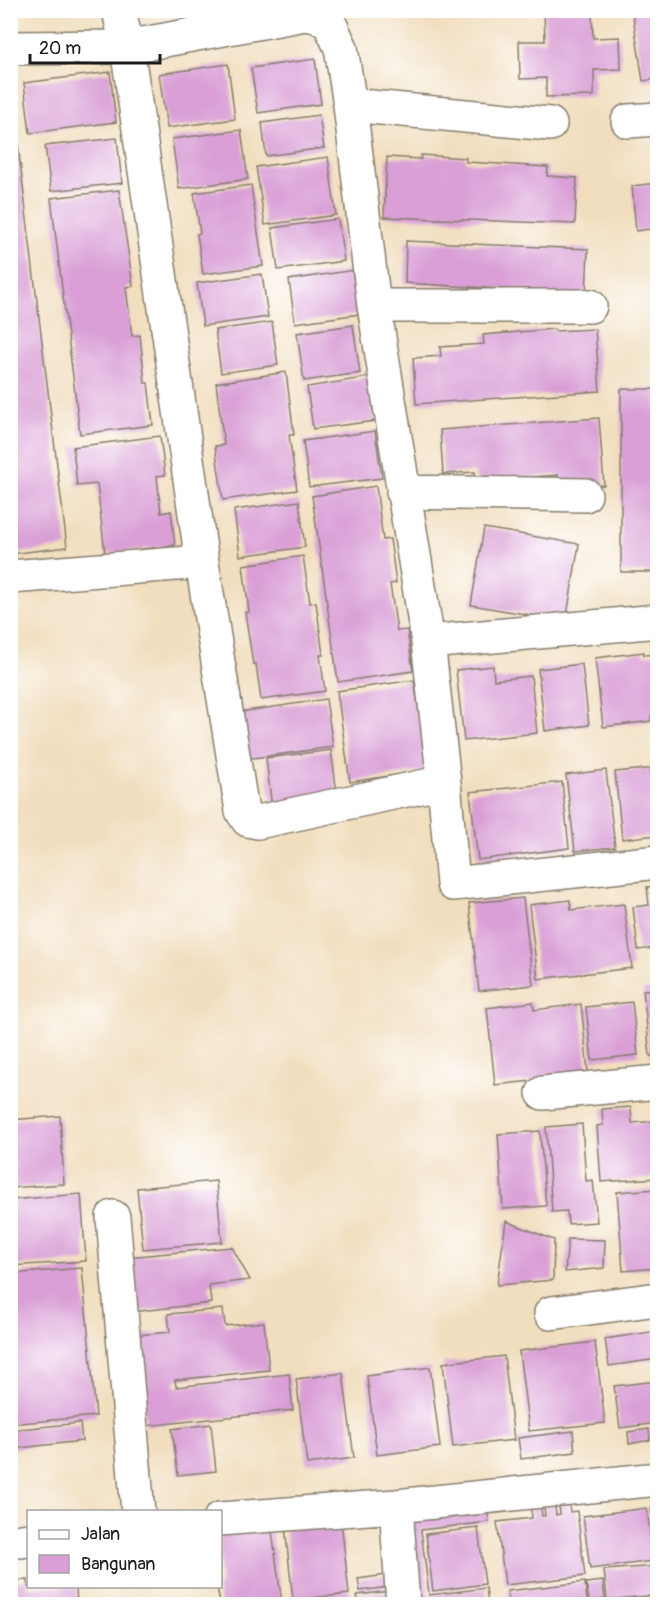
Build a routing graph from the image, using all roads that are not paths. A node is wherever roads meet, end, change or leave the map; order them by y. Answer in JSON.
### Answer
{"nodes":[{"id":1,"x":122,"y":25,"type":"edge"},
{"id":2,"x":10,"y":48,"type":"edge"},
{"id":3,"x":350,"y":105,"type":"junction"},
{"id":4,"x":550,"y":124,"type":"dead end"},
{"id":5,"x":374,"y":306,"type":"junction"},
{"id":6,"x":590,"y":306,"type":"dead end"},
{"id":7,"x":403,"y":492,"type":"junction"},
{"id":8,"x":585,"y":495,"type":"dead end"},
{"id":9,"x":202,"y":562,"type":"junction"},
{"id":10,"x":10,"y":577,"type":"edge"},
{"id":11,"x":657,"y":621,"type":"edge"},
{"id":12,"x":428,"y":642,"type":"junction"},
{"id":13,"x":444,"y":782,"type":"junction"},
{"id":14,"x":657,"y":862,"type":"edge"},
{"id":15,"x":657,"y":1082,"type":"edge"},
{"id":16,"x":543,"y":1093,"type":"dead end"},
{"id":17,"x":113,"y":1217,"type":"dead end"},
{"id":18,"x":657,"y":1299,"type":"edge"},
{"id":19,"x":551,"y":1312,"type":"dead end"},
{"id":20,"x":657,"y":1479,"type":"edge"},
{"id":21,"x":396,"y":1506,"type":"junction"},
{"id":22,"x":138,"y":1510,"type":"edge"},
{"id":23,"x":222,"y":1519,"type":"edge"},
{"id":24,"x":403,"y":1605,"type":"edge"}],
"edges":[{"from":1,"to":2,"type":"street"},
{"from":1,"to":3,"type":"street"},
{"from":1,"to":9,"type":"street"},
{"from":3,"to":4,"type":"street"},
{"from":3,"to":5,"type":"street"},
{"from":5,"to":6,"type":"street"},
{"from":5,"to":7,"type":"street"},
{"from":7,"to":8,"type":"street"},
{"from":7,"to":12,"type":"street"},
{"from":9,"to":10,"type":"street"},
{"from":9,"to":13,"type":"street"},
{"from":11,"to":12,"type":"street"},
{"from":12,"to":13,"type":"street"},
{"from":13,"to":14,"type":"street"},
{"from":15,"to":16,"type":"street"},
{"from":17,"to":22,"type":"street"},
{"from":18,"to":19,"type":"street"},
{"from":20,"to":21,"type":"street"},
{"from":21,"to":23,"type":"street"},
{"from":21,"to":24,"type":"street"}]}
